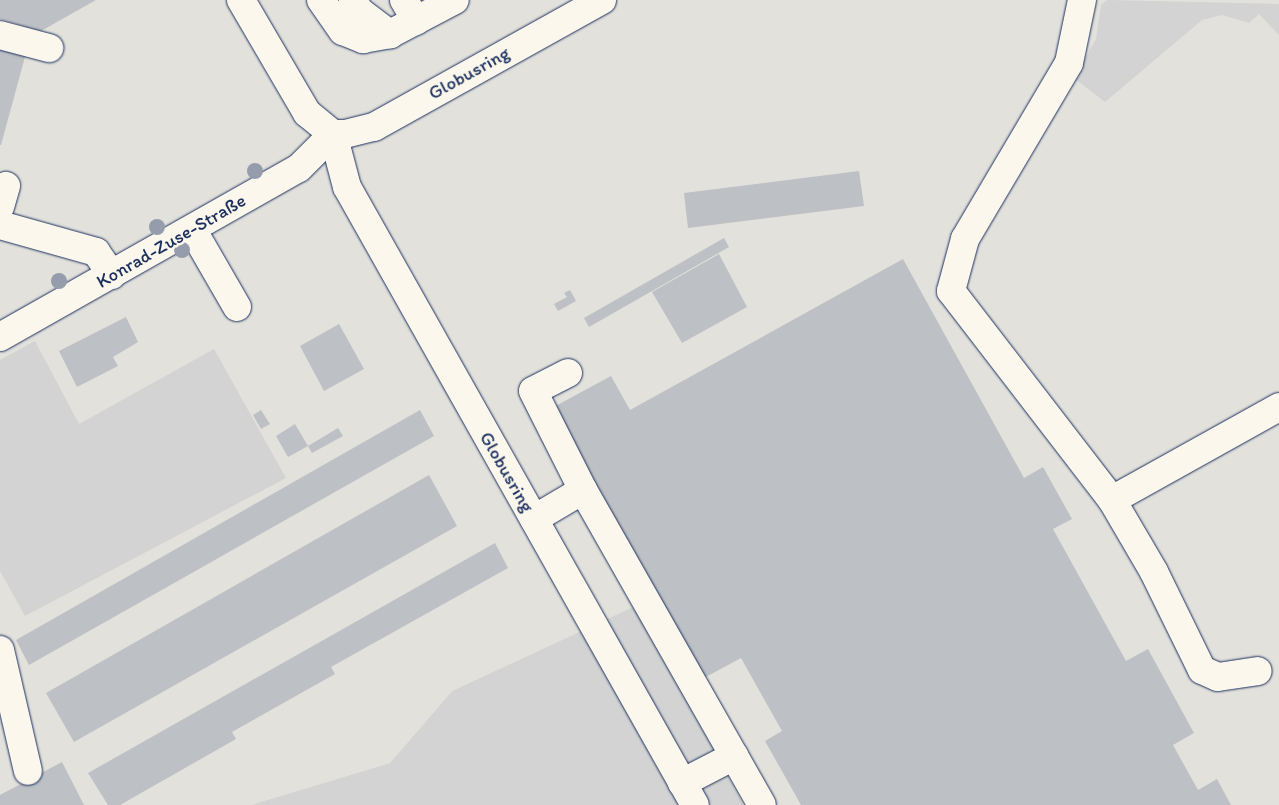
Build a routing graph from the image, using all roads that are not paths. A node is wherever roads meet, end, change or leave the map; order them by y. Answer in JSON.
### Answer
{"nodes":[{"id":1,"x":241,"y":0,"type":"edge"},
{"id":2,"x":321,"y":0,"type":"edge"},
{"id":3,"x":353,"y":0,"type":"edge"},
{"id":4,"x":371,"y":0,"type":"edge"},
{"id":5,"x":602,"y":0,"type":"edge"},
{"id":6,"x":1082,"y":0,"type":"edge"},
{"id":7,"x":452,"y":1,"type":"edge"},
{"id":8,"x":575,"y":6,"type":"edge"},
{"id":9,"x":410,"y":11,"type":"edge"},
{"id":10,"x":390,"y":34,"type":"junction"},
{"id":11,"x":0,"y":35,"type":"edge"},
{"id":12,"x":49,"y":48,"type":"dead end"},
{"id":13,"x":326,"y":129,"type":"junction"},
{"id":14,"x":0,"y":225,"type":"edge"},
{"id":15,"x":192,"y":229,"type":"junction"},
{"id":16,"x":112,"y":275,"type":"junction"},
{"id":17,"x":238,"y":307,"type":"dead end"},
{"id":18,"x":0,"y":337,"type":"edge"},
{"id":19,"x":568,"y":373,"type":"dead end"},
{"id":20,"x":1279,"y":406,"type":"edge"},
{"id":21,"x":583,"y":490,"type":"junction"},
{"id":22,"x":1112,"y":500,"type":"junction"},
{"id":23,"x":534,"y":519,"type":"junction"},
{"id":24,"x":0,"y":650,"type":"edge"},
{"id":25,"x":1258,"y":671,"type":"dead end"},
{"id":26,"x":734,"y":756,"type":"junction"},
{"id":27,"x":28,"y":771,"type":"dead end"},
{"id":28,"x":689,"y":794,"type":"edge"},
{"id":29,"x":762,"y":805,"type":"edge"}],
"edges":[{"from":1,"to":13,"type":"street"},
{"from":2,"to":10,"type":"street"},
{"from":3,"to":10,"type":"street"},
{"from":4,"to":10,"type":"street"},
{"from":5,"to":8,"type":"street","name":"Globusring"},
{"from":6,"to":22,"type":"street"},
{"from":7,"to":9,"type":"street"},
{"from":8,"to":13,"type":"street","name":"Globusring"},
{"from":9,"to":10,"type":"street"},
{"from":11,"to":12,"type":"street"},
{"from":13,"to":15,"type":"street","name":"Konrad-Zuse-Straße"},
{"from":13,"to":23,"type":"street","name":"Globusring"},
{"from":14,"to":16,"type":"street"},
{"from":15,"to":16,"type":"street","name":"Konrad-Zuse-Straße"},
{"from":15,"to":17,"type":"street"},
{"from":16,"to":18,"type":"street","name":"Konrad-Zuse-Straße"},
{"from":19,"to":21,"type":"street"},
{"from":20,"to":22,"type":"street"},
{"from":21,"to":23,"type":"street"},
{"from":21,"to":26,"type":"street"},
{"from":22,"to":25,"type":"street"},
{"from":23,"to":28,"type":"street","name":"Globusring"},
{"from":24,"to":27,"type":"street"},
{"from":26,"to":28,"type":"street"},
{"from":26,"to":29,"type":"street"}]}
